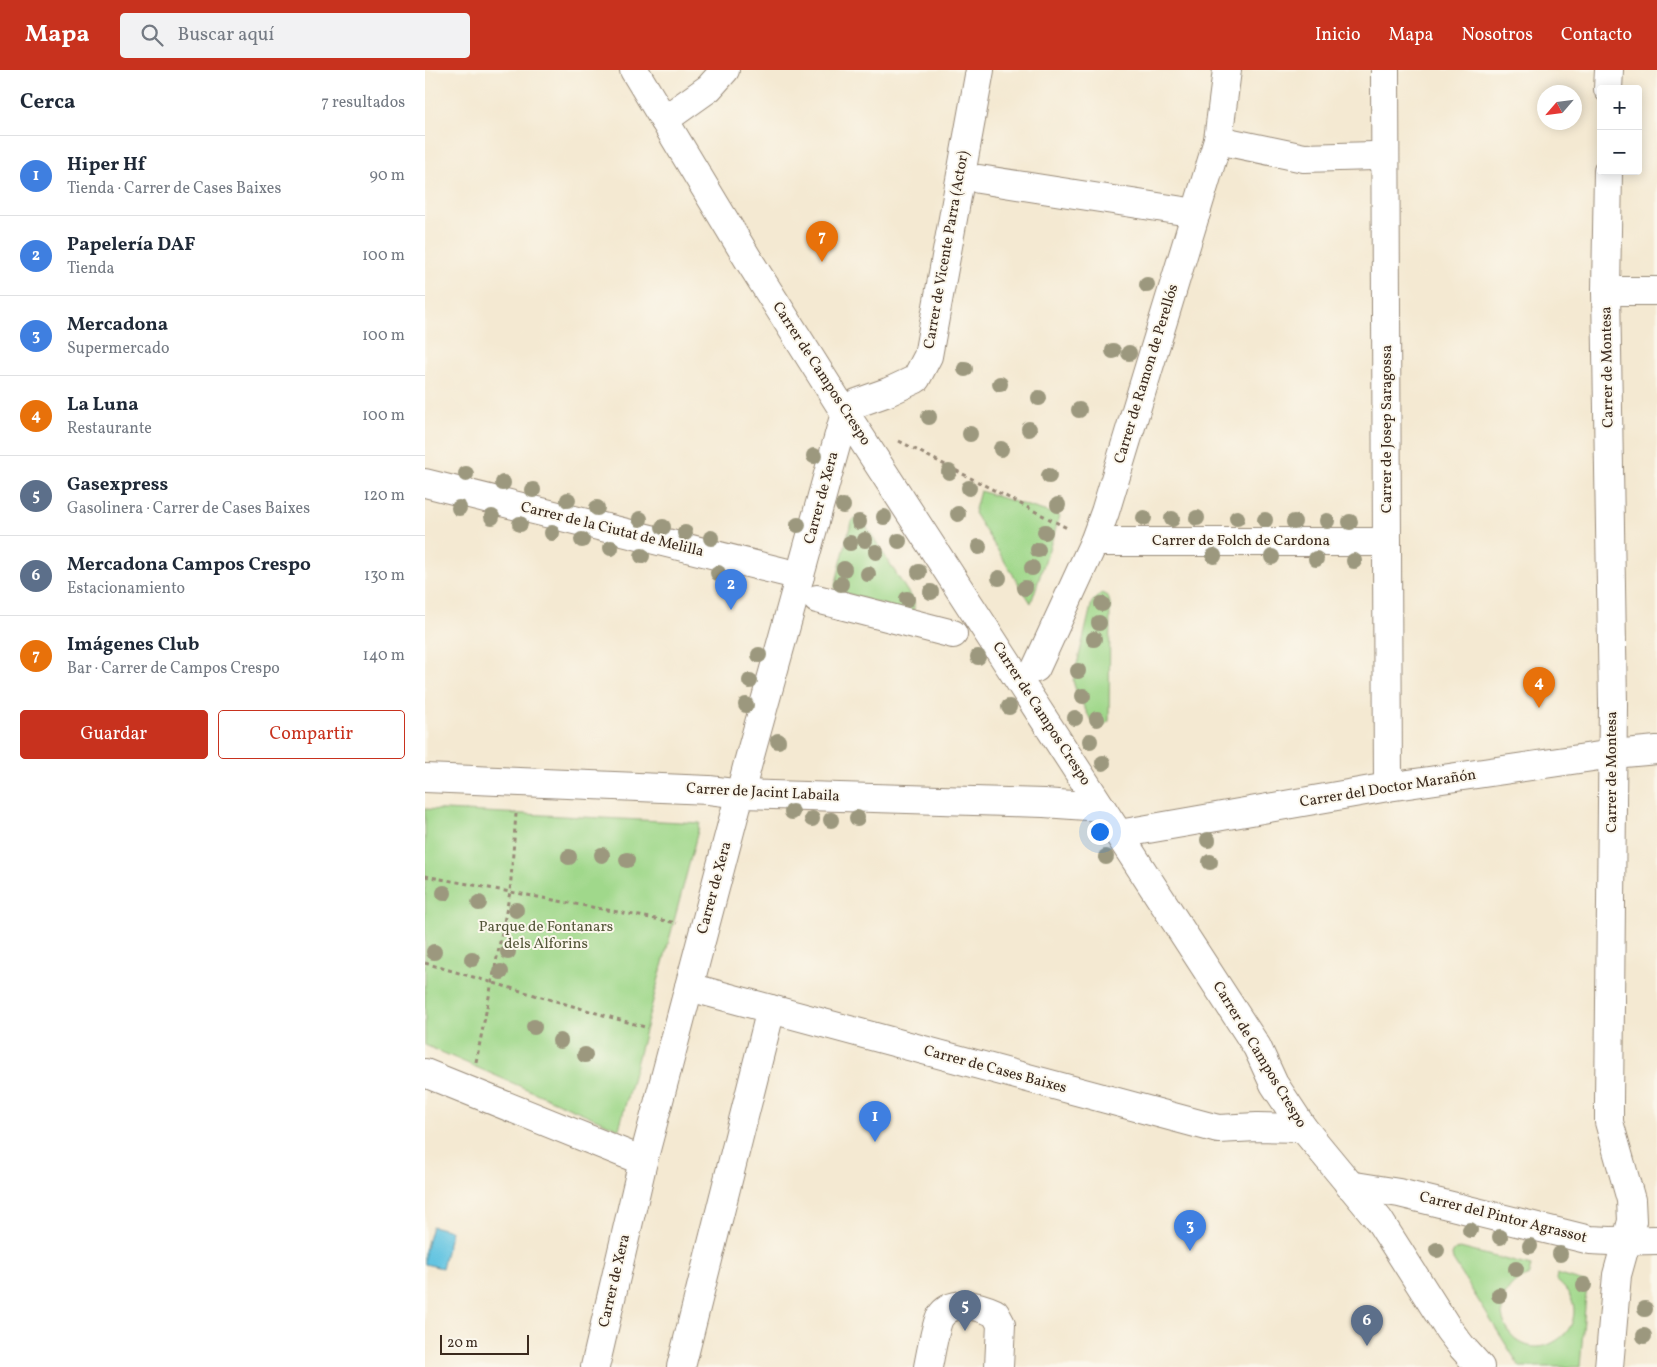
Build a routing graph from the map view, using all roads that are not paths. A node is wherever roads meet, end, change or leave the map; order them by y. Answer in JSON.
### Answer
{"nodes":[{"id":1,"x":634,"y":70,"type":"edge"},
{"id":2,"x":725,"y":70,"type":"edge"},
{"id":3,"x":980,"y":70,"type":"edge"},
{"id":4,"x":1227,"y":70,"type":"edge"},
{"id":5,"x":1385,"y":70,"type":"edge"},
{"id":6,"x":1609,"y":70,"type":"edge"},
{"id":7,"x":1609,"y":85,"type":"edge"},
{"id":8,"x":664,"y":120,"type":"junction"},
{"id":9,"x":1218,"y":140,"type":"junction"},
{"id":10,"x":1374,"y":156,"type":"dead end"},
{"id":11,"x":1608,"y":175,"type":"edge"},
{"id":12,"x":979,"y":179,"type":"dead end"},
{"id":13,"x":1196,"y":213,"type":"junction"},
{"id":14,"x":1657,"y":291,"type":"edge"},
{"id":15,"x":1606,"y":292,"type":"junction"},
{"id":16,"x":845,"y":412,"type":"junction"},
{"id":17,"x":425,"y":483,"type":"edge"},
{"id":18,"x":1094,"y":542,"type":"junction"},
{"id":19,"x":1387,"y":542,"type":"junction"},
{"id":20,"x":800,"y":576,"type":"junction"},
{"id":21,"x":817,"y":599,"type":"dead end"},
{"id":22,"x":953,"y":634,"type":"dead end"},
{"id":23,"x":1036,"y":668,"type":"dead end"},
{"id":24,"x":1657,"y":750,"type":"edge"},
{"id":25,"x":1613,"y":754,"type":"junction"},
{"id":26,"x":425,"y":778,"type":"edge"},
{"id":27,"x":1388,"y":787,"type":"junction"},
{"id":28,"x":741,"y":794,"type":"junction"},
{"id":29,"x":1101,"y":806,"type":"junction"},
{"id":30,"x":1119,"y":834,"type":"junction"},
{"id":31,"x":689,"y":988,"type":"junction"},
{"id":32,"x":771,"y":1009,"type":"junction"},
{"id":33,"x":425,"y":1073,"type":"edge"},
{"id":34,"x":1303,"y":1128,"type":"junction"},
{"id":35,"x":643,"y":1161,"type":"junction"},
{"id":36,"x":1349,"y":1185,"type":"junction"},
{"id":37,"x":1626,"y":1240,"type":"junction"},
{"id":38,"x":1657,"y":1240,"type":"edge"},
{"id":39,"x":1465,"y":1357,"type":"edge"},
{"id":40,"x":595,"y":1367,"type":"edge"},
{"id":41,"x":681,"y":1367,"type":"edge"},
{"id":42,"x":928,"y":1367,"type":"edge"},
{"id":43,"x":999,"y":1367,"type":"edge"},
{"id":44,"x":1480,"y":1367,"type":"edge"},
{"id":45,"x":1609,"y":1367,"type":"edge"}],
"edges":[{"from":1,"to":8,"type":"street","name":"Carrer de Campos Crespo"},
{"from":2,"to":8,"type":"street"},
{"from":3,"to":16,"type":"street","name":"Carrer de Vicente Parra (Actor)"},
{"from":4,"to":9,"type":"street","name":"Carrer de Ramon de Perellós"},
{"from":5,"to":19,"type":"street","name":"Carrer de Josep Saragossa"},
{"from":6,"to":7,"type":"street"},
{"from":8,"to":16,"type":"street","name":"Carrer de Campos Crespo"},
{"from":9,"to":10,"type":"street"},
{"from":9,"to":13,"type":"street","name":"Carrer de Ramon de Perellós"},
{"from":11,"to":15,"type":"street","name":"Carrer de Montesa"},
{"from":12,"to":13,"type":"street"},
{"from":13,"to":18,"type":"street","name":"Carrer de Ramon de Perellós"},
{"from":14,"to":15,"type":"street"},
{"from":15,"to":25,"type":"street","name":"Carrer de Montesa"},
{"from":16,"to":20,"type":"street","name":"Carrer de Xera"},
{"from":16,"to":29,"type":"street","name":"Carrer de Campos Crespo"},
{"from":17,"to":20,"type":"street","name":"Carrer de la Ciutat de Melilla"},
{"from":18,"to":19,"type":"street","name":"Carrer de Folch de Cardona"},
{"from":18,"to":23,"type":"street","name":"Carrer de Ramon de Perellós"},
{"from":19,"to":27,"type":"street","name":"Carrer de Josep Saragossa"},
{"from":20,"to":28,"type":"street","name":"Carrer de Xera"},
{"from":21,"to":22,"type":"street"},
{"from":24,"to":25,"type":"street","name":"Carrer del Doctor Marañón"},
{"from":25,"to":27,"type":"street","name":"Carrer del Doctor Marañón"},
{"from":25,"to":37,"type":"street","name":"Carrer de Montesa"},
{"from":26,"to":28,"type":"street","name":"Carrer de Jacint Labaila"},
{"from":27,"to":30,"type":"street","name":"Carrer del Doctor Marañón"},
{"from":28,"to":29,"type":"street","name":"Carrer de Jacint Labaila"},
{"from":28,"to":31,"type":"street","name":"Carrer de Xera"},
{"from":29,"to":30,"type":"street","name":"Carrer de Campos Crespo"},
{"from":30,"to":34,"type":"street","name":"Carrer de Campos Crespo"},
{"from":31,"to":32,"type":"street","name":"Carrer de Cases Baixes"},
{"from":31,"to":35,"type":"street","name":"Carrer de Xera"},
{"from":32,"to":34,"type":"street","name":"Carrer de Cases Baixes"},
{"from":32,"to":41,"type":"street"},
{"from":33,"to":35,"type":"street"},
{"from":34,"to":36,"type":"street","name":"Carrer de Campos Crespo"},
{"from":35,"to":40,"type":"street","name":"Carrer de Xera"},
{"from":36,"to":37,"type":"street","name":"Carrer del Pintor Agrassot"},
{"from":36,"to":39,"type":"street","name":"Carrer de Campos Crespo"},
{"from":37,"to":38,"type":"street","name":"Carrer del Pintor Agrassot"},
{"from":37,"to":45,"type":"street","name":"Carrer de Montesa"},
{"from":39,"to":44,"type":"street","name":"Carrer de Campos Crespo"},
{"from":42,"to":43,"type":"street"}]}
